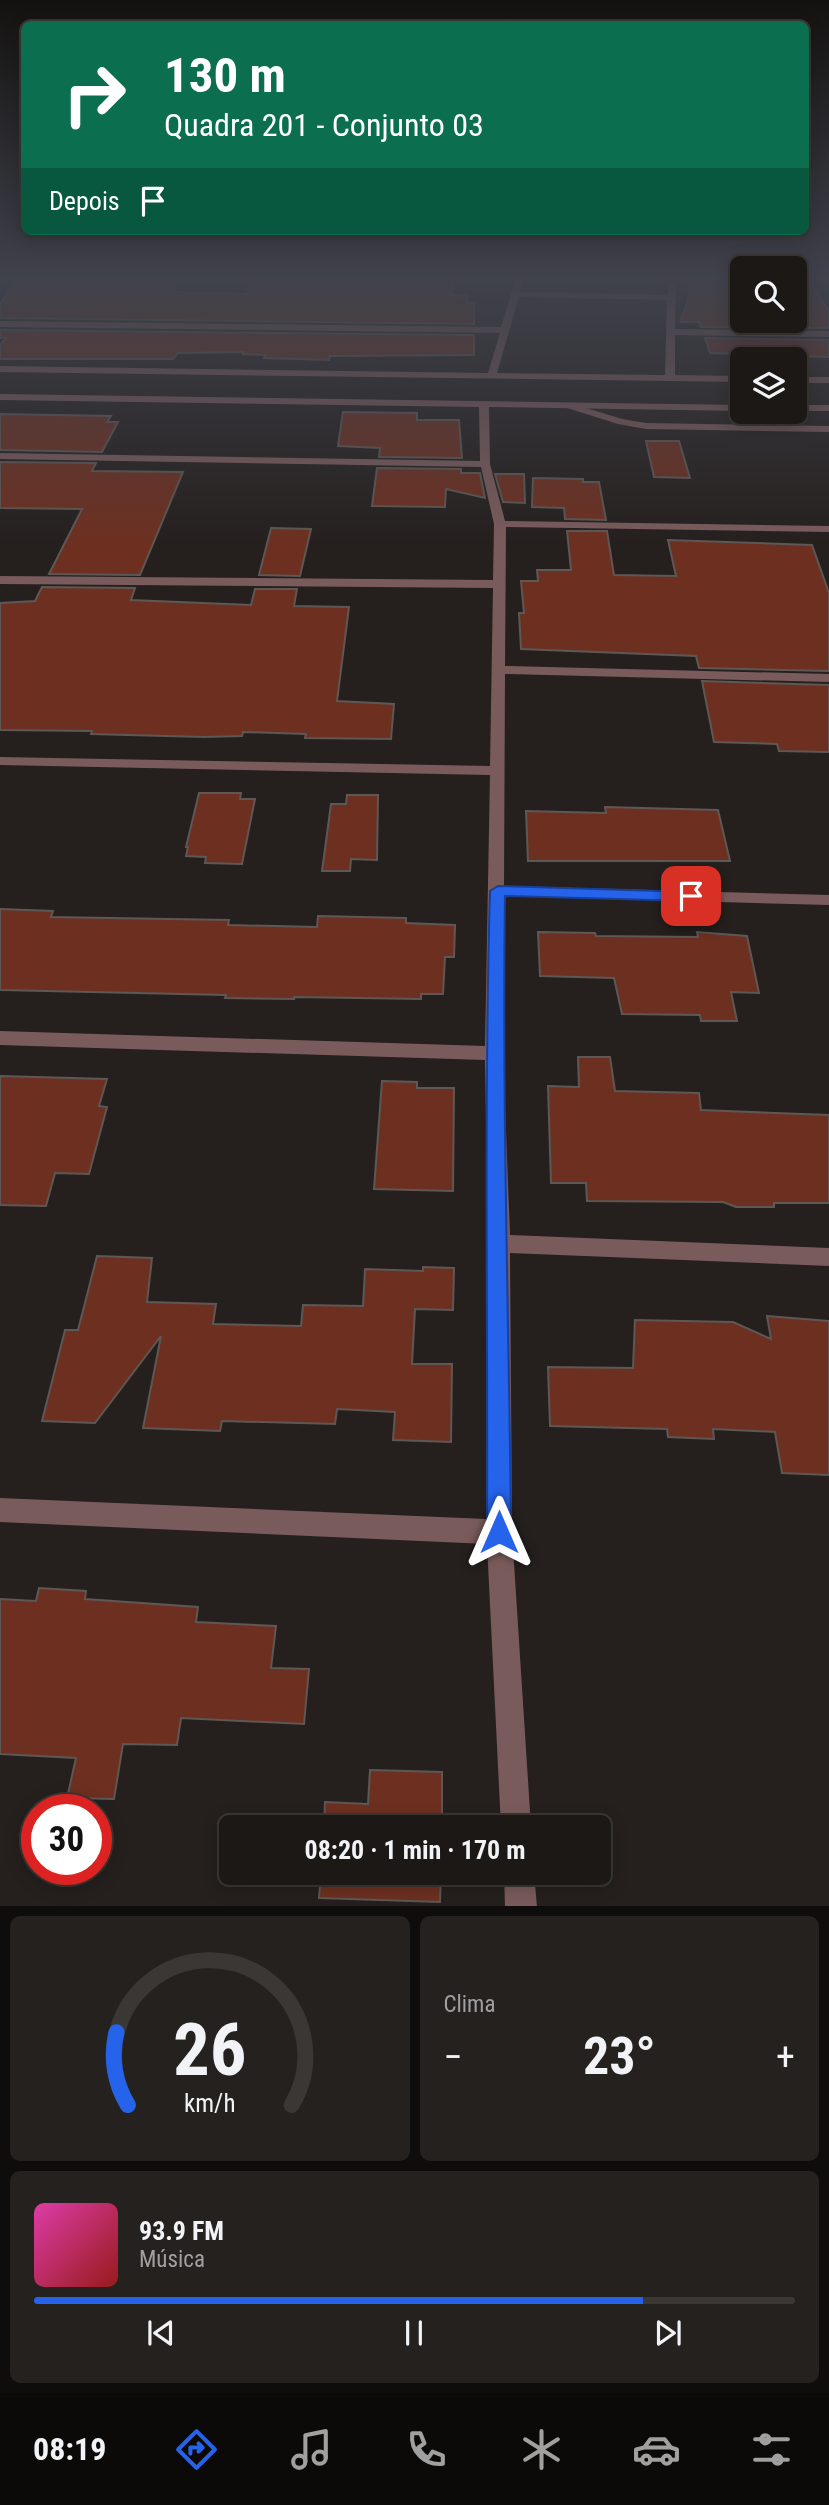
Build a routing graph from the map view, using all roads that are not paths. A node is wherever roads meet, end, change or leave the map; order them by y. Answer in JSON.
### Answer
{"nodes":[{"id":1,"x":494,"y":367,"type":"edge"},
{"id":2,"x":670,"y":367,"type":"edge"},
{"id":3,"x":0,"y":369,"type":"edge"},
{"id":4,"x":44,"y":370,"type":"junction"},
{"id":5,"x":492,"y":375,"type":"junction"},
{"id":6,"x":670,"y":378,"type":"junction"},
{"id":7,"x":730,"y":379,"type":"edge"},
{"id":8,"x":807,"y":380,"type":"edge"},
{"id":9,"x":829,"y":380,"type":"edge"},
{"id":10,"x":0,"y":397,"type":"edge"},
{"id":11,"x":14,"y":398,"type":"junction"},
{"id":12,"x":484,"y":405,"type":"junction"},
{"id":13,"x":570,"y":406,"type":"junction"},
{"id":14,"x":730,"y":408,"type":"edge"},
{"id":15,"x":807,"y":408,"type":"edge"},
{"id":16,"x":829,"y":408,"type":"edge"},
{"id":17,"x":829,"y":429,"type":"edge"},
{"id":18,"x":0,"y":456,"type":"edge"},
{"id":19,"x":485,"y":464,"type":"junction"},
{"id":20,"x":500,"y":524,"type":"junction"},
{"id":21,"x":829,"y":529,"type":"edge"},
{"id":22,"x":0,"y":580,"type":"edge"},
{"id":23,"x":498,"y":584,"type":"junction"},
{"id":24,"x":499,"y":670,"type":"junction"},
{"id":25,"x":829,"y":678,"type":"edge"},
{"id":26,"x":0,"y":761,"type":"edge"},
{"id":27,"x":498,"y":771,"type":"junction"},
{"id":28,"x":498,"y":891,"type":"junction"},
{"id":29,"x":829,"y":900,"type":"edge"},
{"id":30,"x":0,"y":1038,"type":"edge"},
{"id":31,"x":494,"y":1053,"type":"junction"},
{"id":32,"x":499,"y":1244,"type":"junction"},
{"id":33,"x":829,"y":1258,"type":"edge"},
{"id":34,"x":0,"y":1510,"type":"edge"},
{"id":35,"x":499,"y":1532,"type":"junction"},
{"id":36,"x":515,"y":1815,"type":"edge"},
{"id":37,"x":520,"y":1885,"type":"edge"},
{"id":38,"x":521,"y":1906,"type":"edge"}],
"edges":[{"from":1,"to":5,"type":"street"},
{"from":2,"to":6,"type":"street"},
{"from":3,"to":4,"type":"street"},
{"from":4,"to":5,"type":"street"},
{"from":4,"to":11,"type":"street"},
{"from":5,"to":6,"type":"street"},
{"from":6,"to":7,"type":"street"},
{"from":8,"to":9,"type":"street"},
{"from":10,"to":11,"type":"street"},
{"from":11,"to":12,"type":"street"},
{"from":12,"to":13,"type":"street"},
{"from":12,"to":19,"type":"street"},
{"from":13,"to":14,"type":"street"},
{"from":13,"to":17,"type":"street"},
{"from":15,"to":16,"type":"street"},
{"from":18,"to":19,"type":"street"},
{"from":19,"to":20,"type":"street"},
{"from":20,"to":21,"type":"street"},
{"from":20,"to":23,"type":"street"},
{"from":22,"to":23,"type":"street"},
{"from":23,"to":24,"type":"street"},
{"from":24,"to":25,"type":"street"},
{"from":24,"to":27,"type":"street"},
{"from":26,"to":27,"type":"street"},
{"from":27,"to":28,"type":"street"},
{"from":28,"to":29,"type":"street"},
{"from":28,"to":31,"type":"street"},
{"from":30,"to":31,"type":"street"},
{"from":31,"to":32,"type":"street"},
{"from":32,"to":33,"type":"street"},
{"from":32,"to":35,"type":"street"},
{"from":34,"to":35,"type":"street"},
{"from":35,"to":36,"type":"street"},
{"from":37,"to":38,"type":"street"}]}
